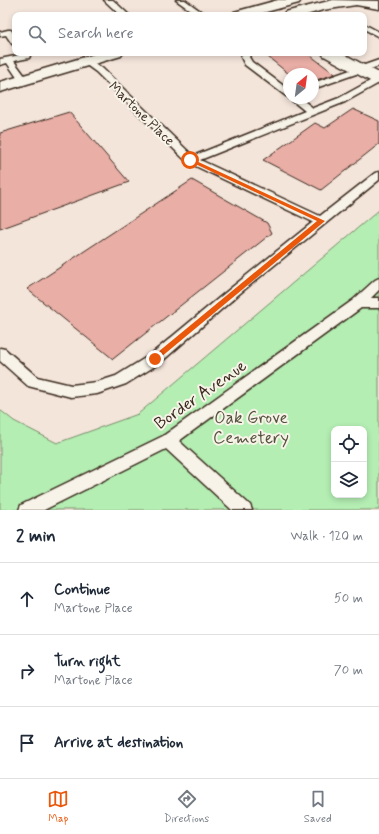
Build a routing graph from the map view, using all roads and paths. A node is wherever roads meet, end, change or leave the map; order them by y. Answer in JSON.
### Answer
{"nodes":[{"id":1,"x":108,"y":0,"type":"edge"},
{"id":2,"x":180,"y":0,"type":"edge"},
{"id":3,"x":294,"y":0,"type":"edge"},
{"id":4,"x":354,"y":1,"type":"edge"},
{"id":5,"x":376,"y":6,"type":"edge"},
{"id":6,"x":121,"y":12,"type":"edge"},
{"id":7,"x":198,"y":12,"type":"edge"},
{"id":8,"x":250,"y":12,"type":"edge"},
{"id":9,"x":300,"y":12,"type":"edge"},
{"id":10,"x":367,"y":28,"type":"edge"},
{"id":11,"x":0,"y":34,"type":"edge"},
{"id":12,"x":379,"y":35,"type":"edge"},
{"id":13,"x":12,"y":38,"type":"edge"},
{"id":14,"x":26,"y":56,"type":"edge"},
{"id":15,"x":106,"y":56,"type":"edge"},
{"id":16,"x":115,"y":56,"type":"edge"},
{"id":17,"x":246,"y":56,"type":"edge"},
{"id":18,"x":336,"y":56,"type":"edge"},
{"id":19,"x":5,"y":61,"type":"edge"},
{"id":20,"x":88,"y":62,"type":"junction"},
{"id":21,"x":379,"y":63,"type":"edge"},
{"id":22,"x":362,"y":70,"type":"junction"},
{"id":23,"x":378,"y":79,"type":"edge"},
{"id":24,"x":23,"y":80,"type":"junction"},
{"id":25,"x":319,"y":84,"type":"edge"},
{"id":26,"x":0,"y":87,"type":"edge"},
{"id":27,"x":283,"y":88,"type":"edge"},
{"id":28,"x":302,"y":104,"type":"edge"},
{"id":29,"x":312,"y":112,"type":"junction"},
{"id":30,"x":190,"y":160,"type":"junction"},
{"id":31,"x":379,"y":175,"type":"edge"},
{"id":32,"x":322,"y":221,"type":"junction"},
{"id":33,"x":379,"y":283,"type":"edge"},
{"id":34,"x":358,"y":303,"type":"junction"},
{"id":35,"x":379,"y":303,"type":"edge"},
{"id":36,"x":0,"y":353,"type":"edge"},
{"id":37,"x":168,"y":441,"type":"junction"},
{"id":38,"x":27,"y":510,"type":"edge"},
{"id":39,"x":244,"y":510,"type":"edge"}],
"edges":[{"from":1,"to":6,"type":"lane"},
{"from":2,"to":7,"type":"lane"},
{"from":3,"to":8,"type":"main road"},
{"from":4,"to":5,"type":"main road"},
{"from":4,"to":9,"type":"main road"},
{"from":10,"to":12,"type":"lane"},
{"from":11,"to":13,"type":"lane"},
{"from":14,"to":19,"type":"lane"},
{"from":15,"to":20,"type":"main road"},
{"from":16,"to":20,"type":"main road"},
{"from":17,"to":27,"type":"lane"},
{"from":18,"to":22,"type":"main road"},
{"from":19,"to":24,"type":"lane"},
{"from":20,"to":24,"type":"main road"},
{"from":20,"to":30,"type":"lane","name":"Martone Place"},
{"from":21,"to":22,"type":"lane"},
{"from":22,"to":23,"type":"main road"},
{"from":22,"to":25,"type":"lane"},
{"from":23,"to":29,"type":"lane"},
{"from":24,"to":26,"type":"main road"},
{"from":28,"to":29,"type":"lane"},
{"from":29,"to":30,"type":"lane"},
{"from":30,"to":32,"type":"lane","name":"Martone Place"},
{"from":31,"to":32,"type":"lane"},
{"from":32,"to":36,"type":"lane"},
{"from":33,"to":34,"type":"lane","name":"Border Avenue"},
{"from":34,"to":35,"type":"lane"},
{"from":34,"to":37,"type":"lane","name":"Border Avenue"},
{"from":37,"to":38,"type":"lane","name":"Border Avenue"},
{"from":37,"to":39,"type":"lane"}]}
